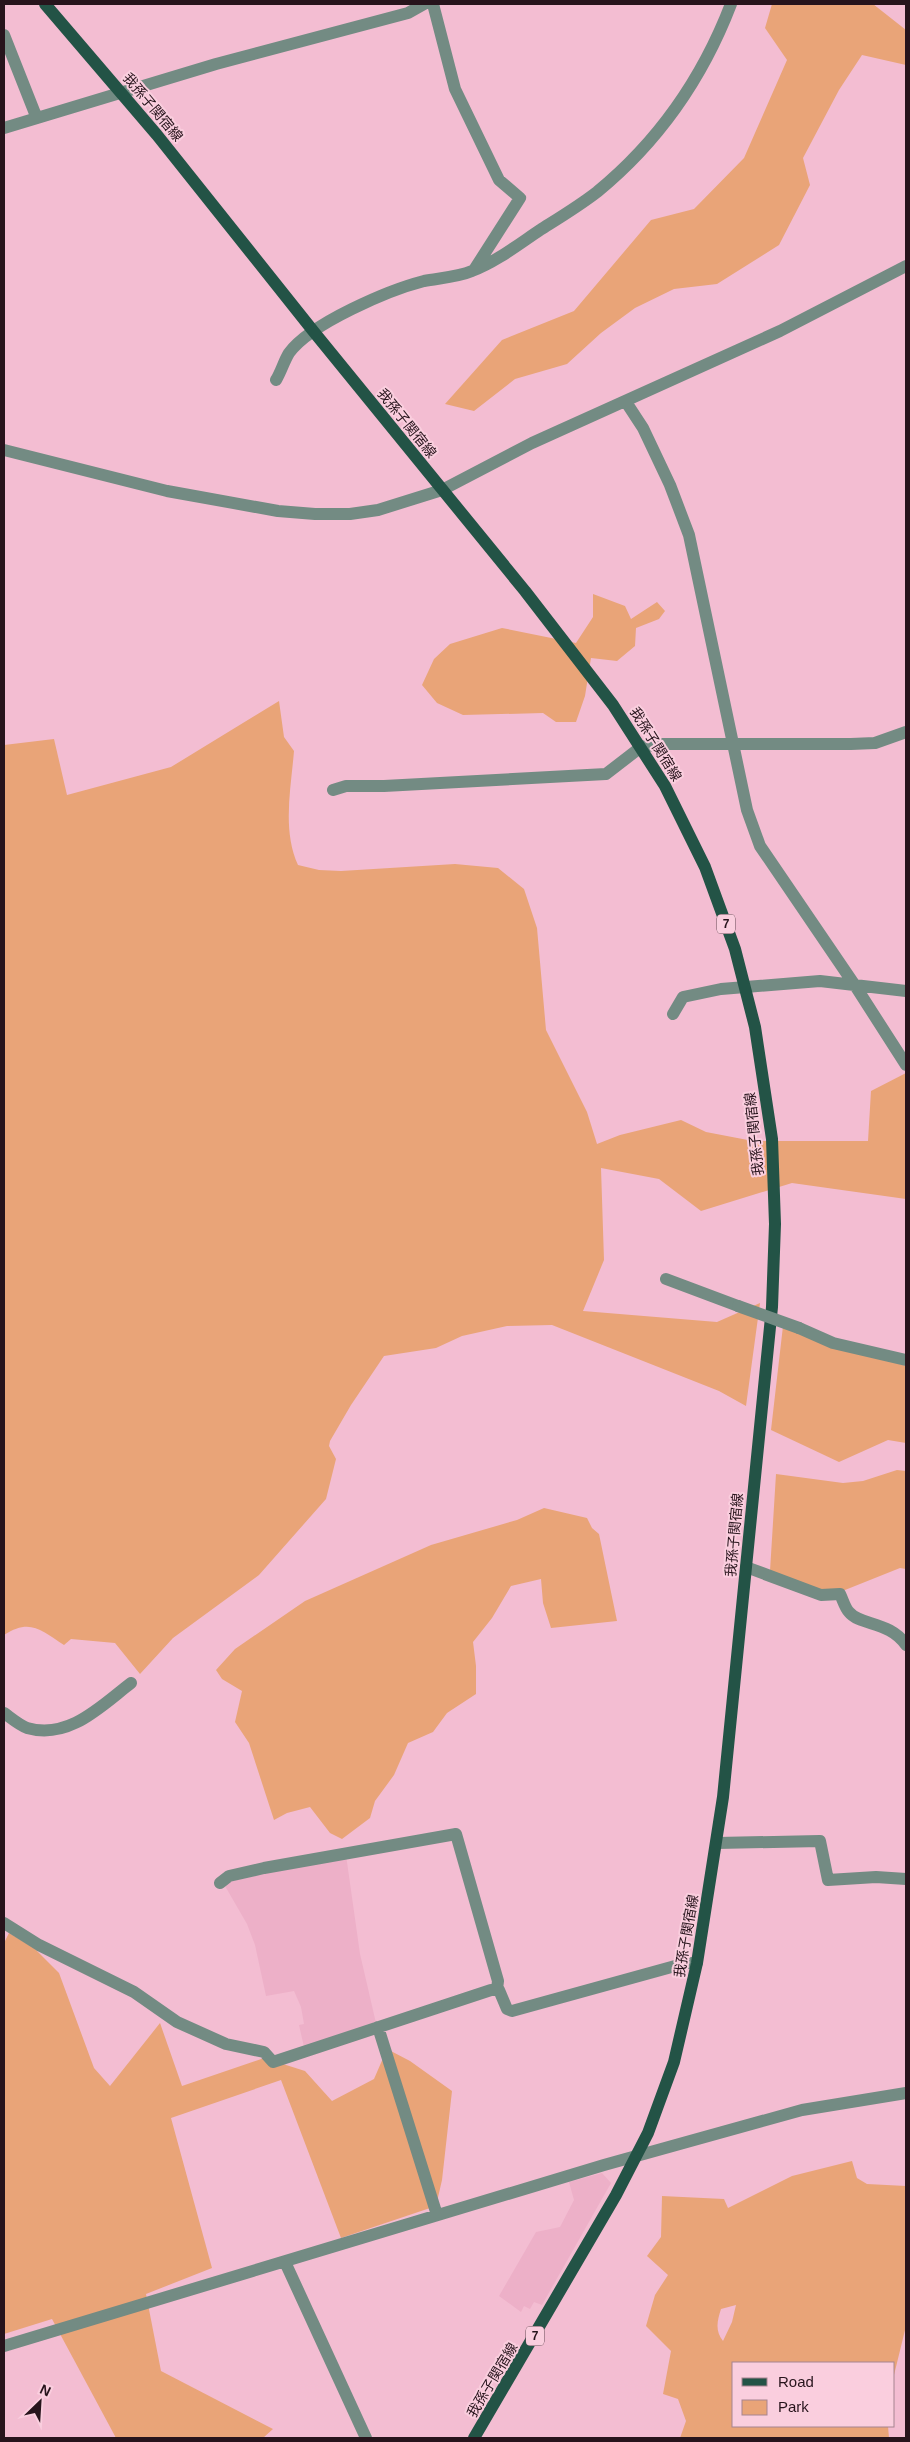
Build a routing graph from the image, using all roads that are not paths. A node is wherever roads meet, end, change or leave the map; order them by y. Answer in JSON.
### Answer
{"nodes":[{"id":1,"x":45,"y":4,"type":"edge"},
{"id":2,"x":424,"y":4,"type":"edge"},
{"id":3,"x":433,"y":4,"type":"edge"},
{"id":4,"x":731,"y":4,"type":"edge"},
{"id":5,"x":4,"y":35,"type":"edge"},
{"id":6,"x":121,"y":92,"type":"junction"},
{"id":7,"x":36,"y":116,"type":"junction"},
{"id":8,"x":4,"y":128,"type":"edge"},
{"id":9,"x":906,"y":266,"type":"edge"},
{"id":10,"x":472,"y":271,"type":"junction"},
{"id":11,"x":314,"y":332,"type":"junction"},
{"id":12,"x":276,"y":380,"type":"dead end"},
{"id":13,"x":626,"y":402,"type":"junction"},
{"id":14,"x":4,"y":450,"type":"edge"},
{"id":15,"x":442,"y":490,"type":"junction"},
{"id":16,"x":906,"y":732,"type":"edge"},
{"id":17,"x":734,"y":744,"type":"junction"},
{"id":18,"x":641,"y":747,"type":"junction"},
{"id":19,"x":333,"y":790,"type":"dead end"},
{"id":20,"x":856,"y":987,"type":"junction"},
{"id":21,"x":746,"y":989,"type":"junction"},
{"id":22,"x":906,"y":991,"type":"edge"},
{"id":23,"x":673,"y":1014,"type":"dead end"},
{"id":24,"x":906,"y":1065,"type":"edge"},
{"id":25,"x":666,"y":1279,"type":"dead end"},
{"id":26,"x":906,"y":1360,"type":"edge"},
{"id":27,"x":746,"y":1567,"type":"junction"},
{"id":28,"x":906,"y":1645,"type":"edge"},
{"id":29,"x":131,"y":1683,"type":"dead end"},
{"id":30,"x":4,"y":1713,"type":"edge"},
{"id":31,"x":717,"y":1843,"type":"junction"},
{"id":32,"x":906,"y":1879,"type":"edge"},
{"id":33,"x":220,"y":1882,"type":"dead end"},
{"id":34,"x":4,"y":1923,"type":"edge"},
{"id":35,"x":697,"y":1962,"type":"junction"},
{"id":36,"x":497,"y":1989,"type":"junction"},
{"id":37,"x":378,"y":2027,"type":"junction"},
{"id":38,"x":906,"y":2093,"type":"edge"},
{"id":39,"x":637,"y":2157,"type":"junction"},
{"id":40,"x":437,"y":2216,"type":"junction"},
{"id":41,"x":285,"y":2262,"type":"junction"},
{"id":42,"x":4,"y":2346,"type":"edge"},
{"id":43,"x":366,"y":2438,"type":"edge"},
{"id":44,"x":474,"y":2438,"type":"edge"}],
"edges":[{"from":1,"to":6,"type":"main road","name":"我孫子関宿線","number":"7"},
{"from":2,"to":6,"type":"street"},
{"from":3,"to":10,"type":"street"},
{"from":4,"to":10,"type":"street"},
{"from":5,"to":7,"type":"street"},
{"from":6,"to":7,"type":"street"},
{"from":6,"to":11,"type":"main road","name":"我孫子関宿線","number":"7"},
{"from":7,"to":8,"type":"street"},
{"from":9,"to":13,"type":"street"},
{"from":10,"to":11,"type":"street"},
{"from":11,"to":12,"type":"street"},
{"from":11,"to":15,"type":"main road","name":"我孫子関宿線","number":"7"},
{"from":13,"to":15,"type":"street"},
{"from":13,"to":17,"type":"street"},
{"from":14,"to":15,"type":"street"},
{"from":15,"to":18,"type":"main road","name":"我孫子関宿線","number":"7"},
{"from":16,"to":17,"type":"street"},
{"from":17,"to":18,"type":"street"},
{"from":17,"to":20,"type":"street"},
{"from":18,"to":19,"type":"street"},
{"from":18,"to":21,"type":"main road","name":"我孫子関宿線","number":"7"},
{"from":20,"to":21,"type":"street"},
{"from":20,"to":22,"type":"street"},
{"from":20,"to":24,"type":"street"},
{"from":21,"to":23,"type":"street"},
{"from":21,"to":27,"type":"main road","name":"我孫子関宿線","number":"7"},
{"from":25,"to":26,"type":"street","bridge":true},
{"from":27,"to":28,"type":"street"},
{"from":27,"to":31,"type":"main road","name":"我孫子関宿線","number":"7"},
{"from":29,"to":30,"type":"street"},
{"from":31,"to":32,"type":"street"},
{"from":31,"to":35,"type":"main road","name":"我孫子関宿線","number":"7"},
{"from":33,"to":36,"type":"street"},
{"from":34,"to":37,"type":"street"},
{"from":35,"to":36,"type":"street"},
{"from":35,"to":39,"type":"main road","name":"我孫子関宿線","number":"7"},
{"from":36,"to":37,"type":"street"},
{"from":37,"to":40,"type":"street"},
{"from":38,"to":39,"type":"street"},
{"from":39,"to":40,"type":"street"},
{"from":39,"to":44,"type":"main road","name":"我孫子関宿線","number":"7"},
{"from":40,"to":41,"type":"street"},
{"from":41,"to":42,"type":"street"},
{"from":41,"to":43,"type":"street"}]}
